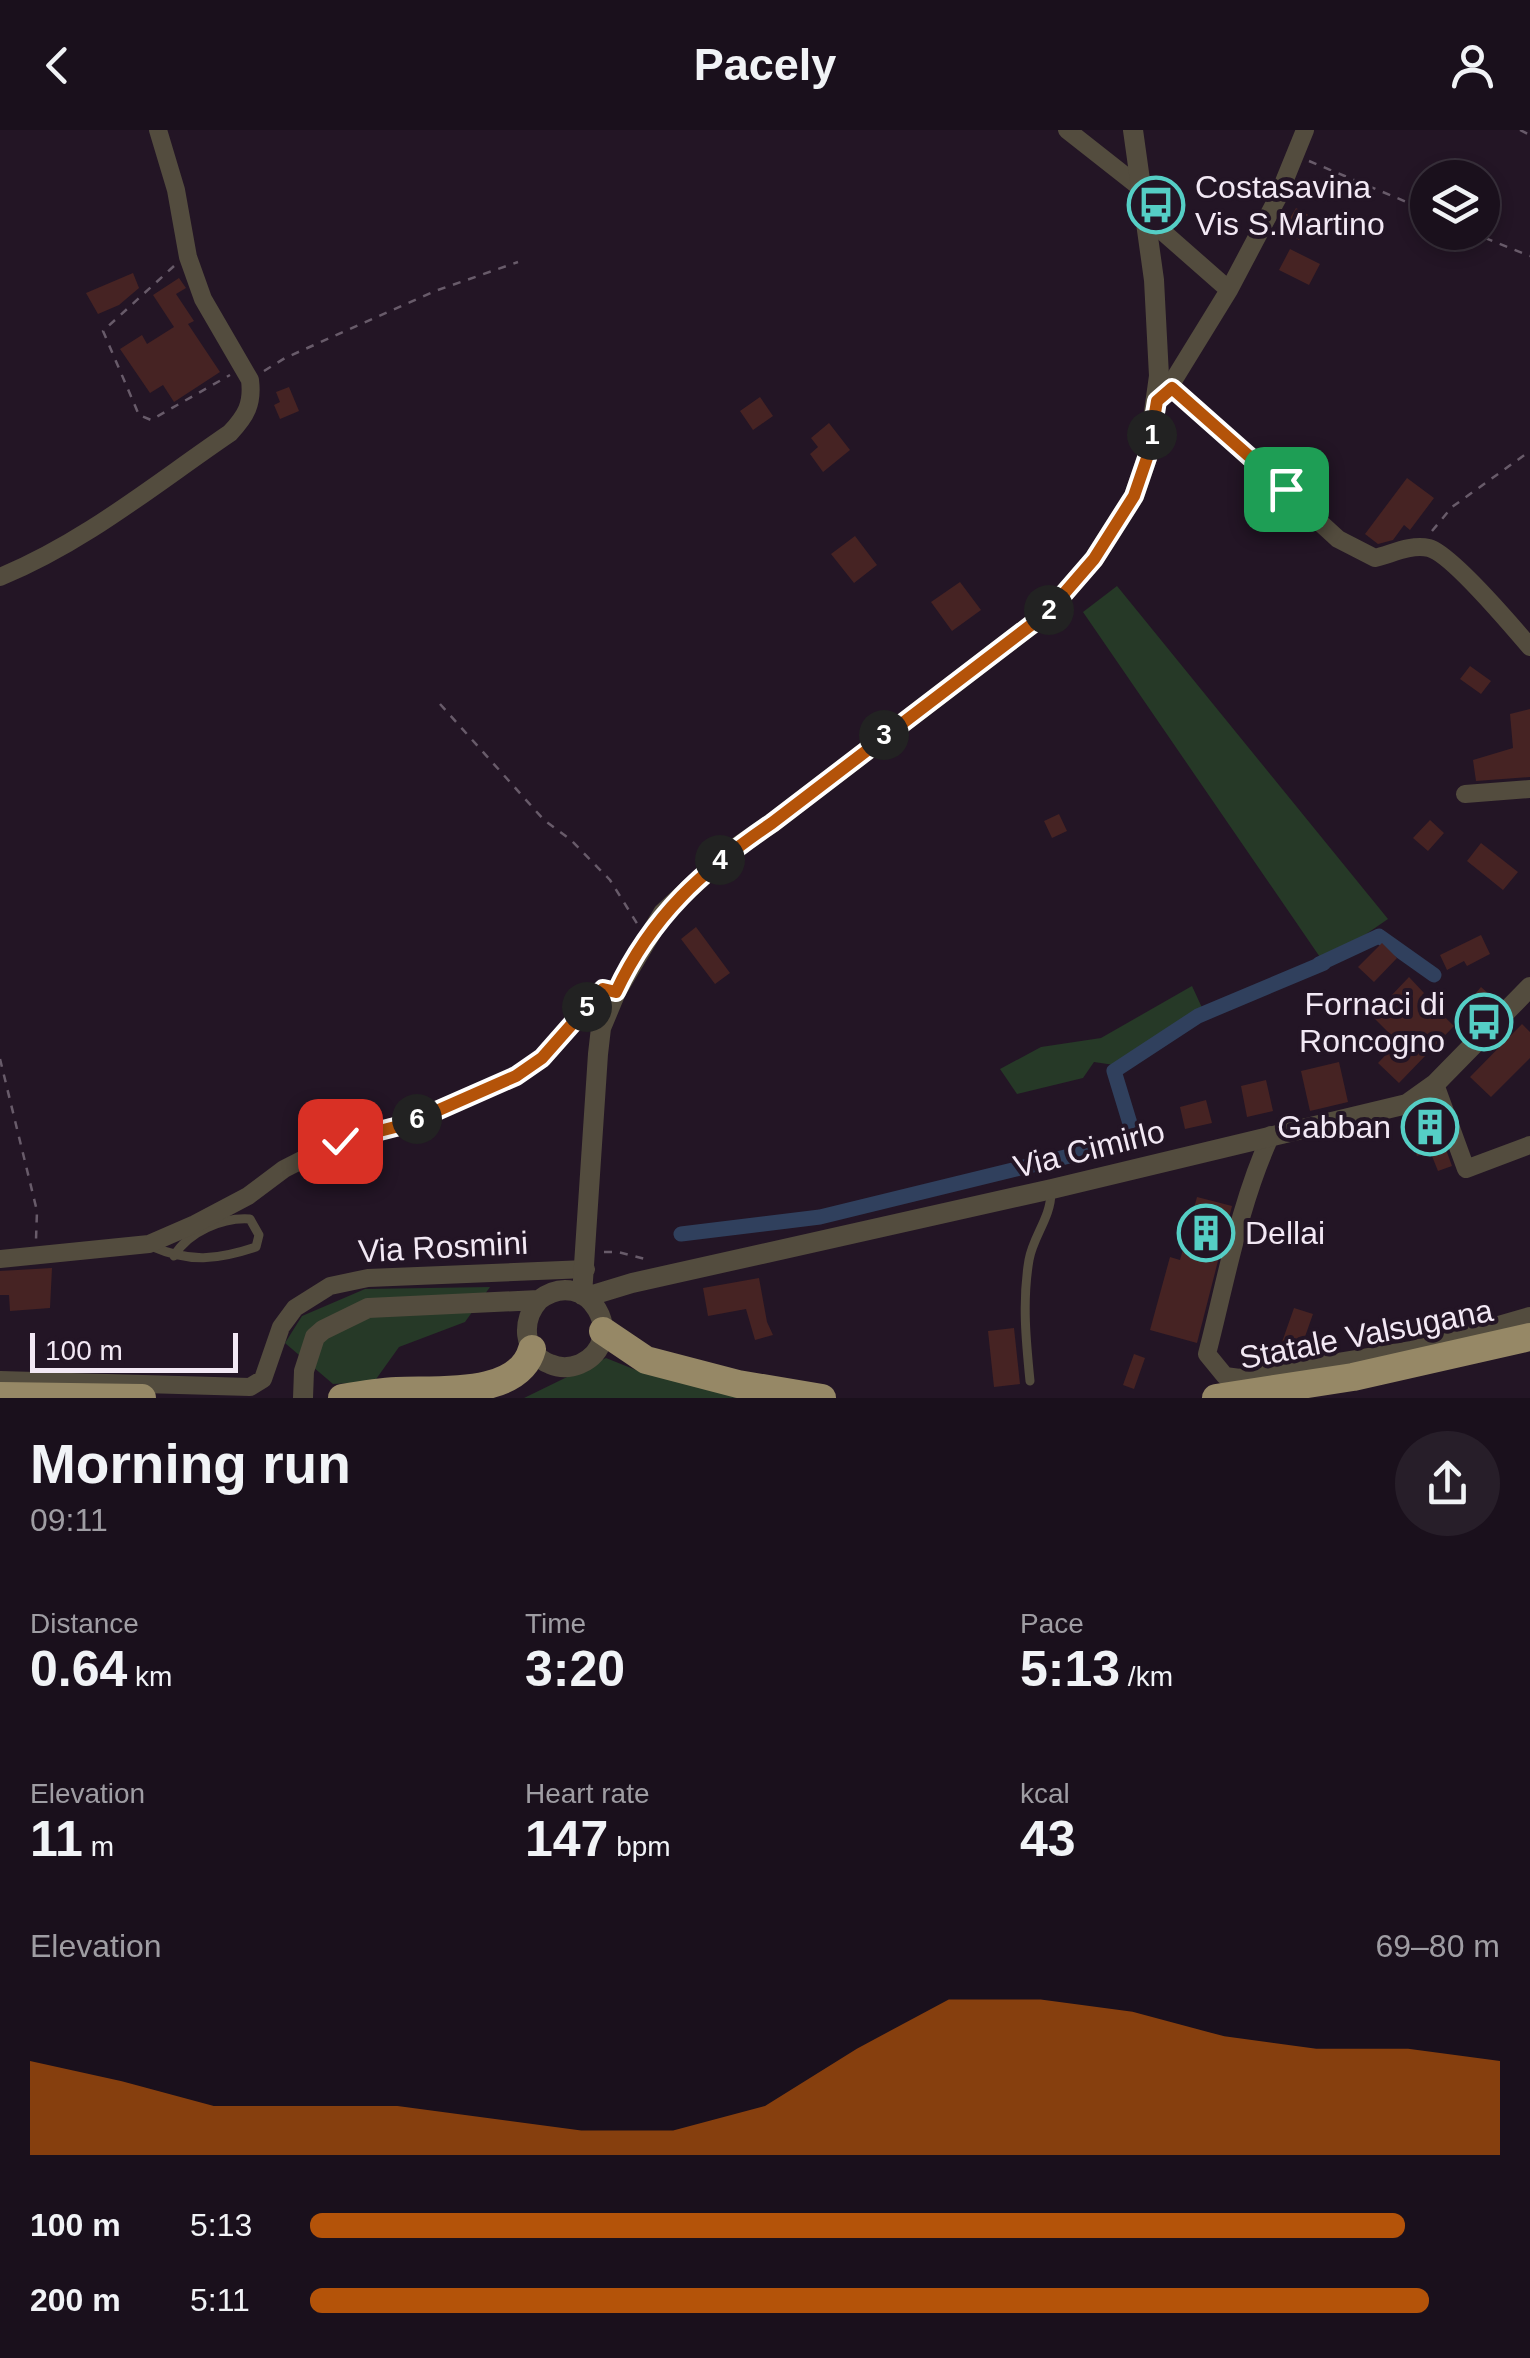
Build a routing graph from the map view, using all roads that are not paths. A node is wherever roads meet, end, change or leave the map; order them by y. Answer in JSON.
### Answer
{"nodes":[{"id":1,"x":158,"y":130,"type":"edge"},
{"id":2,"x":1067,"y":130,"type":"edge"},
{"id":3,"x":1133,"y":130,"type":"edge"},
{"id":4,"x":1304,"y":130,"type":"edge"},
{"id":5,"x":1142,"y":189,"type":"junction"},
{"id":6,"x":1146,"y":217,"type":"junction"},
{"id":7,"x":1229,"y":290,"type":"junction"},
{"id":8,"x":1164,"y":394,"type":"junction"},
{"id":9,"x":0,"y":577,"type":"edge"},
{"id":10,"x":1530,"y":647,"type":"edge"},
{"id":11,"x":1530,"y":789,"type":"edge"},
{"id":12,"x":1465,"y":794,"type":"dead end"},
{"id":13,"x":1530,"y":987,"type":"edge"},
{"id":14,"x":616,"y":992,"type":"junction"},
{"id":15,"x":1435,"y":1084,"type":"junction"},
{"id":16,"x":1271,"y":1135,"type":"junction"},
{"id":17,"x":1530,"y":1145,"type":"edge"},
{"id":18,"x":1052,"y":1190,"type":"junction"},
{"id":19,"x":148,"y":1244,"type":"junction"},
{"id":20,"x":174,"y":1256,"type":"junction"},
{"id":21,"x":0,"y":1259,"type":"edge"},
{"id":22,"x":586,"y":1269,"type":"junction"},
{"id":23,"x":618,"y":1287,"type":"junction"},
{"id":24,"x":496,"y":1300,"type":"junction"},
{"id":25,"x":539,"y":1300,"type":"junction"},
{"id":26,"x":588,"y":1304,"type":"junction"},
{"id":27,"x":1530,"y":1316,"type":"edge"},
{"id":28,"x":529,"y":1336,"type":"junction"},
{"id":29,"x":1530,"y":1337,"type":"edge"},
{"id":30,"x":1530,"y":1349,"type":"edge"},
{"id":31,"x":0,"y":1380,"type":"edge"},
{"id":32,"x":1030,"y":1381,"type":"dead end"},
{"id":33,"x":0,"y":1396,"type":"edge"},
{"id":34,"x":142,"y":1398,"type":"edge"},
{"id":35,"x":303,"y":1398,"type":"edge"},
{"id":36,"x":342,"y":1398,"type":"edge"},
{"id":37,"x":822,"y":1398,"type":"edge"},
{"id":38,"x":1216,"y":1398,"type":"edge"},
{"id":39,"x":1297,"y":1398,"type":"edge"}],
"edges":[{"from":1,"to":9,"type":"street"},
{"from":2,"to":5,"type":"street"},
{"from":3,"to":5,"type":"street"},
{"from":4,"to":7,"type":"street"},
{"from":5,"to":6,"type":"street"},
{"from":6,"to":7,"type":"street"},
{"from":6,"to":8,"type":"street"},
{"from":7,"to":8,"type":"street"},
{"from":8,"to":10,"type":"street"},
{"from":8,"to":14,"type":"street"},
{"from":11,"to":12,"type":"street"},
{"from":13,"to":15,"type":"street","name":"Via Cimirlo"},
{"from":14,"to":19,"type":"street"},
{"from":14,"to":22,"type":"street"},
{"from":15,"to":16,"type":"street","name":"Via Cimirlo"},
{"from":15,"to":17,"type":"street"},
{"from":16,"to":18,"type":"street","name":"Via Cimirlo"},
{"from":16,"to":27,"type":"street"},
{"from":18,"to":23,"type":"street","name":"Via Cimirlo"},
{"from":18,"to":32,"type":"lane"},
{"from":19,"to":20,"type":"lane"},
{"from":19,"to":21,"type":"street"},
{"from":20,"to":20,"type":"lane"},
{"from":22,"to":23,"type":"street"},
{"from":22,"to":26,"type":"street"},
{"from":22,"to":31,"type":"street","name":"Via Rosmini"},
{"from":23,"to":26,"type":"street"},
{"from":24,"to":25,"type":"street"},
{"from":24,"to":28,"type":"street"},
{"from":24,"to":35,"type":"street"},
{"from":25,"to":26,"type":"street"},
{"from":25,"to":28,"type":"street"},
{"from":26,"to":28,"type":"street"},
{"from":26,"to":37,"type":"highway"},
{"from":28,"to":36,"type":"highway"},
{"from":29,"to":38,"type":"highway","name":"Statale Valsugana"},
{"from":30,"to":39,"type":"highway","name":"Statale Valsugana"},
{"from":33,"to":34,"type":"highway"}]}
